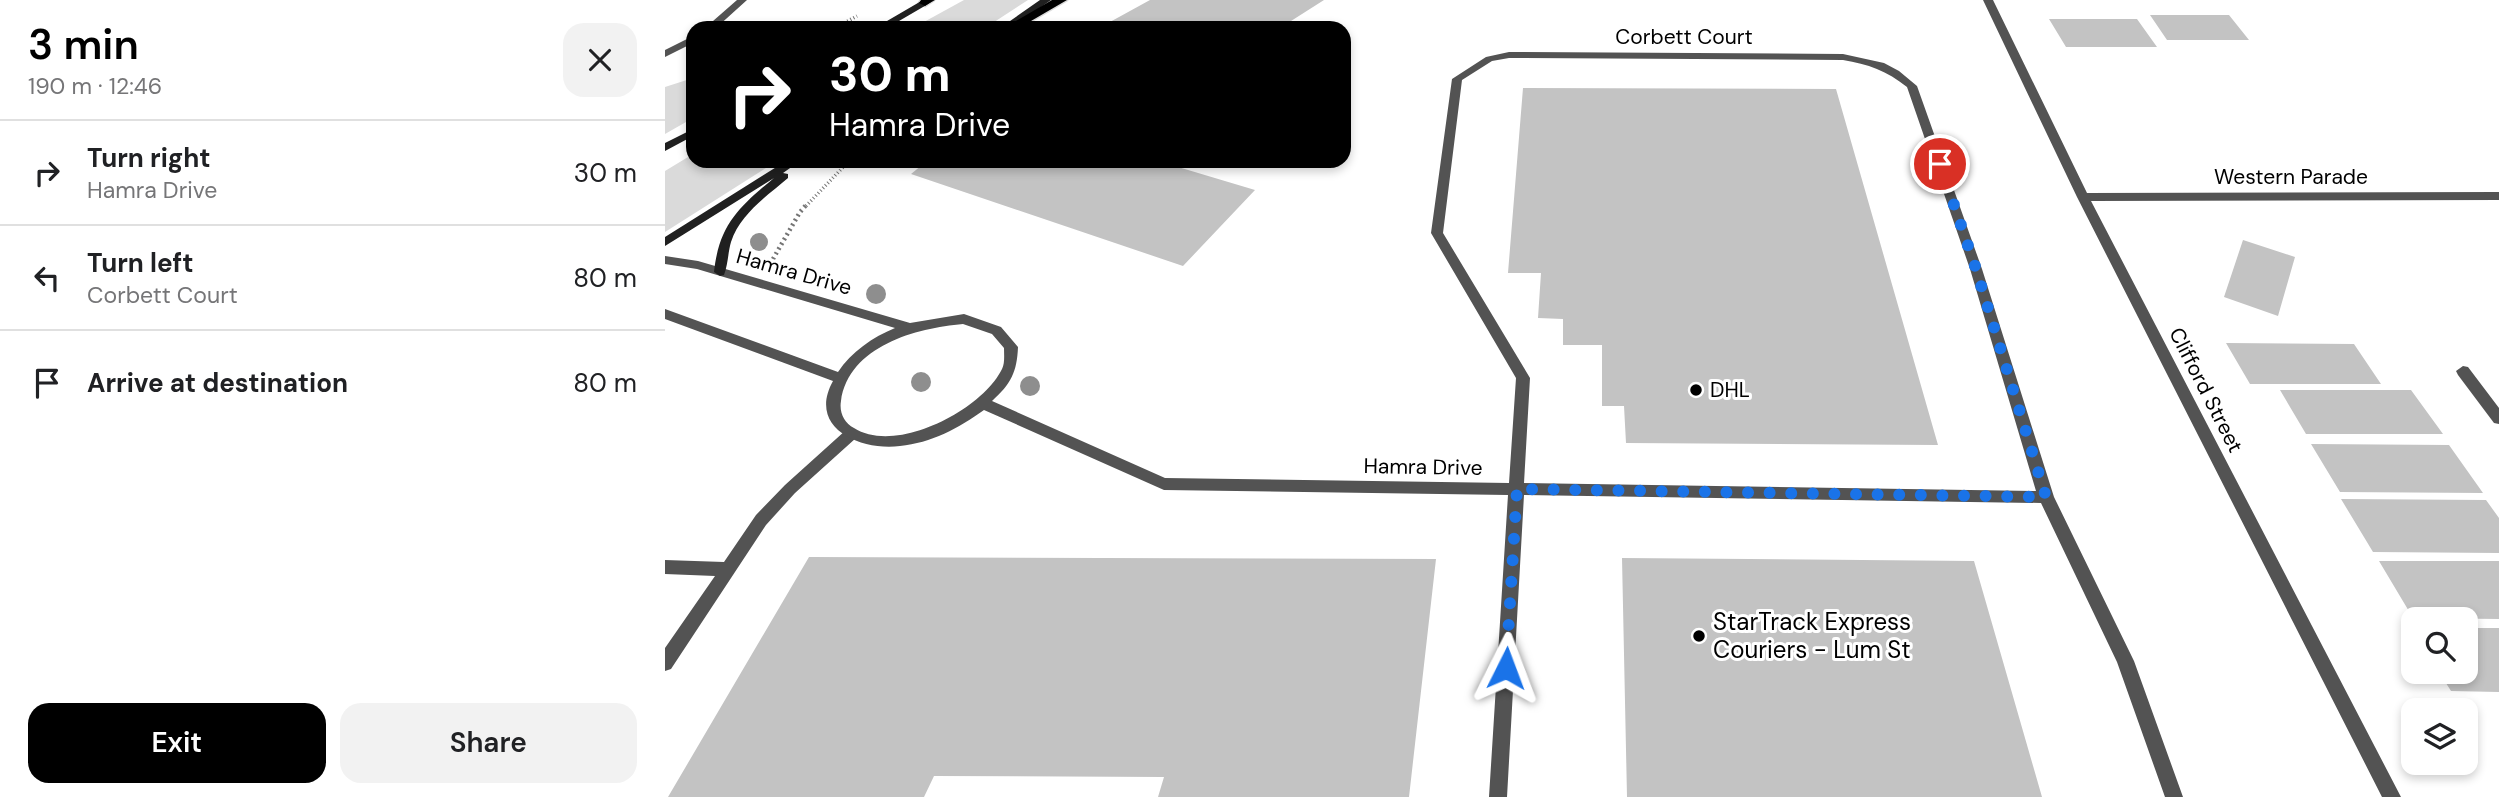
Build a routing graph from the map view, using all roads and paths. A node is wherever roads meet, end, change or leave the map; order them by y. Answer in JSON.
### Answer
{"nodes":[{"id":1,"x":742,"y":0,"type":"edge"},
{"id":2,"x":1046,"y":0,"type":"edge"},
{"id":3,"x":1061,"y":0,"type":"edge"},
{"id":4,"x":1988,"y":0,"type":"edge"},
{"id":5,"x":928,"y":1,"type":"edge"},
{"id":6,"x":718,"y":21,"type":"edge"},
{"id":7,"x":892,"y":21,"type":"edge"},
{"id":8,"x":1017,"y":21,"type":"edge"},
{"id":9,"x":1020,"y":21,"type":"edge"},
{"id":10,"x":686,"y":43,"type":"edge"},
{"id":11,"x":665,"y":54,"type":"edge"},
{"id":12,"x":686,"y":136,"type":"edge"},
{"id":13,"x":665,"y":148,"type":"edge"},
{"id":14,"x":783,"y":168,"type":"edge"},
{"id":15,"x":793,"y":168,"type":"edge"},
{"id":16,"x":842,"y":168,"type":"edge"},
{"id":17,"x":2499,"y":196,"type":"edge"},
{"id":18,"x":2083,"y":197,"type":"junction"},
{"id":19,"x":665,"y":242,"type":"edge"},
{"id":20,"x":665,"y":260,"type":"edge"},
{"id":21,"x":769,"y":266,"type":"dead end"},
{"id":22,"x":720,"y":272,"type":"junction"},
{"id":23,"x":665,"y":314,"type":"edge"},
{"id":24,"x":910,"y":328,"type":"junction"},
{"id":25,"x":2463,"y":371,"type":"dead end"},
{"id":26,"x":840,"y":378,"type":"junction"},
{"id":27,"x":985,"y":404,"type":"junction"},
{"id":28,"x":2499,"y":419,"type":"edge"},
{"id":29,"x":851,"y":434,"type":"junction"},
{"id":30,"x":1517,"y":489,"type":"junction"},
{"id":31,"x":2046,"y":497,"type":"junction"},
{"id":32,"x":665,"y":567,"type":"edge"},
{"id":33,"x":726,"y":569,"type":"junction"},
{"id":34,"x":665,"y":663,"type":"edge"},
{"id":35,"x":1498,"y":797,"type":"edge"},
{"id":36,"x":2174,"y":797,"type":"edge"},
{"id":37,"x":2392,"y":797,"type":"edge"}],
"edges":[{"from":1,"to":6,"type":"street"},
{"from":2,"to":8,"type":"main road"},
{"from":3,"to":9,"type":"main road"},
{"from":4,"to":18,"type":"street","name":"Clifford Street"},
{"from":5,"to":7,"type":"main road"},
{"from":10,"to":11,"type":"street"},
{"from":12,"to":13,"type":"main road"},
{"from":14,"to":19,"type":"main road"},
{"from":15,"to":22,"type":"main road"},
{"from":16,"to":21,"type":"path"},
{"from":17,"to":18,"type":"street","name":"Western Parade"},
{"from":18,"to":37,"type":"street","name":"Clifford Street"},
{"from":20,"to":22,"type":"street","name":"Hamra Drive"},
{"from":22,"to":24,"type":"street","name":"Hamra Drive"},
{"from":23,"to":26,"type":"street"},
{"from":24,"to":26,"type":"street"},
{"from":24,"to":27,"type":"street"},
{"from":25,"to":28,"type":"street"},
{"from":26,"to":29,"type":"street"},
{"from":27,"to":29,"type":"street"},
{"from":27,"to":30,"type":"street","name":"Hamra Drive"},
{"from":29,"to":33,"type":"street"},
{"from":30,"to":31,"type":"street","name":"Hamra Drive"},
{"from":30,"to":31,"type":"street","name":"Corbett Court"},
{"from":30,"to":35,"type":"street"},
{"from":31,"to":36,"type":"street"},
{"from":32,"to":33,"type":"street"},
{"from":33,"to":34,"type":"street"}]}
